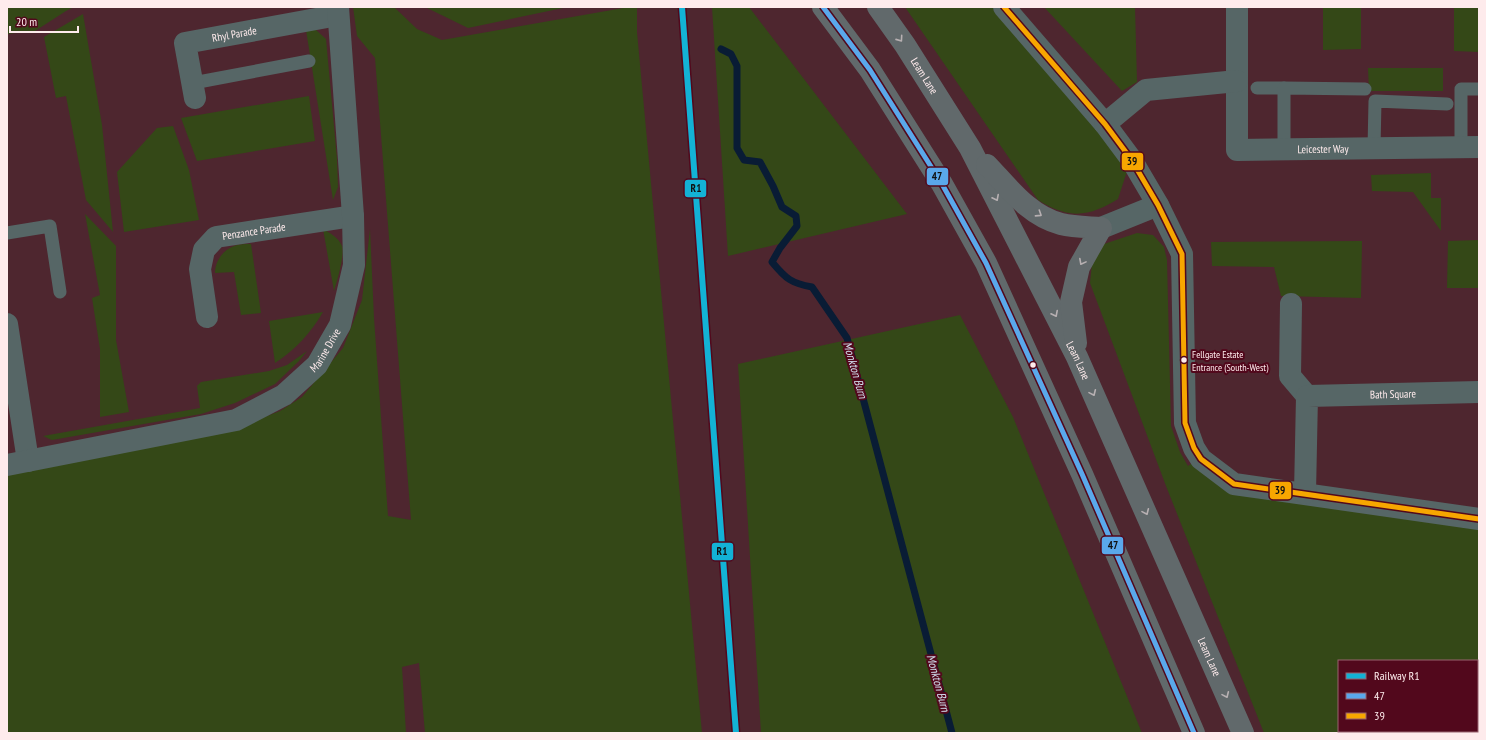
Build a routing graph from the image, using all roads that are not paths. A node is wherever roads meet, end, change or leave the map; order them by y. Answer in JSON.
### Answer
{"nodes":[{"id":1,"x":823,"y":7,"type":"edge"},
{"id":2,"x":878,"y":7,"type":"edge"},
{"id":3,"x":1004,"y":7,"type":"edge"},
{"id":4,"x":1237,"y":7,"type":"edge"},
{"id":5,"x":338,"y":11,"type":"edge"},
{"id":6,"x":309,"y":61,"type":"dead end"},
{"id":7,"x":1247,"y":85,"type":"junction"},
{"id":8,"x":1284,"y":88,"type":"junction"},
{"id":9,"x":1365,"y":88,"type":"dead end"},
{"id":10,"x":1479,"y":89,"type":"edge"},
{"id":11,"x":194,"y":91,"type":"joint"},
{"id":12,"x":1447,"y":104,"type":"dead end"},
{"id":13,"x":1105,"y":124,"type":"junction"},
{"id":14,"x":1470,"y":147,"type":"edge"},
{"id":15,"x":970,"y":148,"type":"junction"},
{"id":16,"x":1374,"y":148,"type":"junction"},
{"id":17,"x":1284,"y":150,"type":"junction"},
{"id":18,"x":1158,"y":205,"type":"junction"},
{"id":19,"x":353,"y":216,"type":"junction"},
{"id":20,"x":1101,"y":228,"type":"junction"},
{"id":21,"x":7,"y":234,"type":"edge"},
{"id":22,"x":60,"y":292,"type":"dead end"},
{"id":23,"x":1290,"y":304,"type":"dead end"},
{"id":24,"x":207,"y":317,"type":"dead end"},
{"id":25,"x":8,"y":336,"type":"edge"},
{"id":26,"x":1078,"y":358,"type":"junction"},
{"id":27,"x":1479,"y":392,"type":"edge"},
{"id":28,"x":1307,"y":396,"type":"junction"},
{"id":29,"x":17,"y":463,"type":"edge"},
{"id":30,"x":1305,"y":493,"type":"junction"},
{"id":31,"x":1479,"y":519,"type":"edge"},
{"id":32,"x":1194,"y":733,"type":"edge"},
{"id":33,"x":1243,"y":733,"type":"edge"}],
"edges":[{"from":1,"to":32,"type":"highway"},
{"from":2,"to":15,"type":"highway","name":"Leam Lane","one_way":true},
{"from":3,"to":13,"type":"street"},
{"from":4,"to":7,"type":"street","name":"Leicester Way"},
{"from":5,"to":11,"type":"street","name":"Rhyl Parade"},
{"from":5,"to":19,"type":"street","name":"Marine Drive"},
{"from":6,"to":11,"type":"lane"},
{"from":7,"to":8,"type":"lane"},
{"from":7,"to":13,"type":"street"},
{"from":7,"to":17,"type":"street","name":"Leicester Way"},
{"from":8,"to":9,"type":"lane"},
{"from":8,"to":17,"type":"lane"},
{"from":10,"to":14,"type":"lane"},
{"from":12,"to":16,"type":"lane"},
{"from":13,"to":18,"type":"street"},
{"from":14,"to":16,"type":"street","name":"Leicester Way"},
{"from":15,"to":20,"type":"highway","one_way":true},
{"from":15,"to":26,"type":"highway","name":"Leam Lane","one_way":true},
{"from":16,"to":17,"type":"street","name":"Leicester Way"},
{"from":18,"to":20,"type":"street"},
{"from":18,"to":30,"type":"street"},
{"from":19,"to":24,"type":"street","name":"Penzance Parade"},
{"from":19,"to":29,"type":"street","name":"Marine Drive"},
{"from":20,"to":26,"type":"highway","one_way":true},
{"from":21,"to":22,"type":"lane"},
{"from":23,"to":28,"type":"street"},
{"from":25,"to":29,"type":"street"},
{"from":26,"to":33,"type":"highway","name":"Leam Lane","one_way":true},
{"from":27,"to":28,"type":"street","name":"Bath Square"},
{"from":28,"to":30,"type":"street"},
{"from":30,"to":31,"type":"street"}]}
